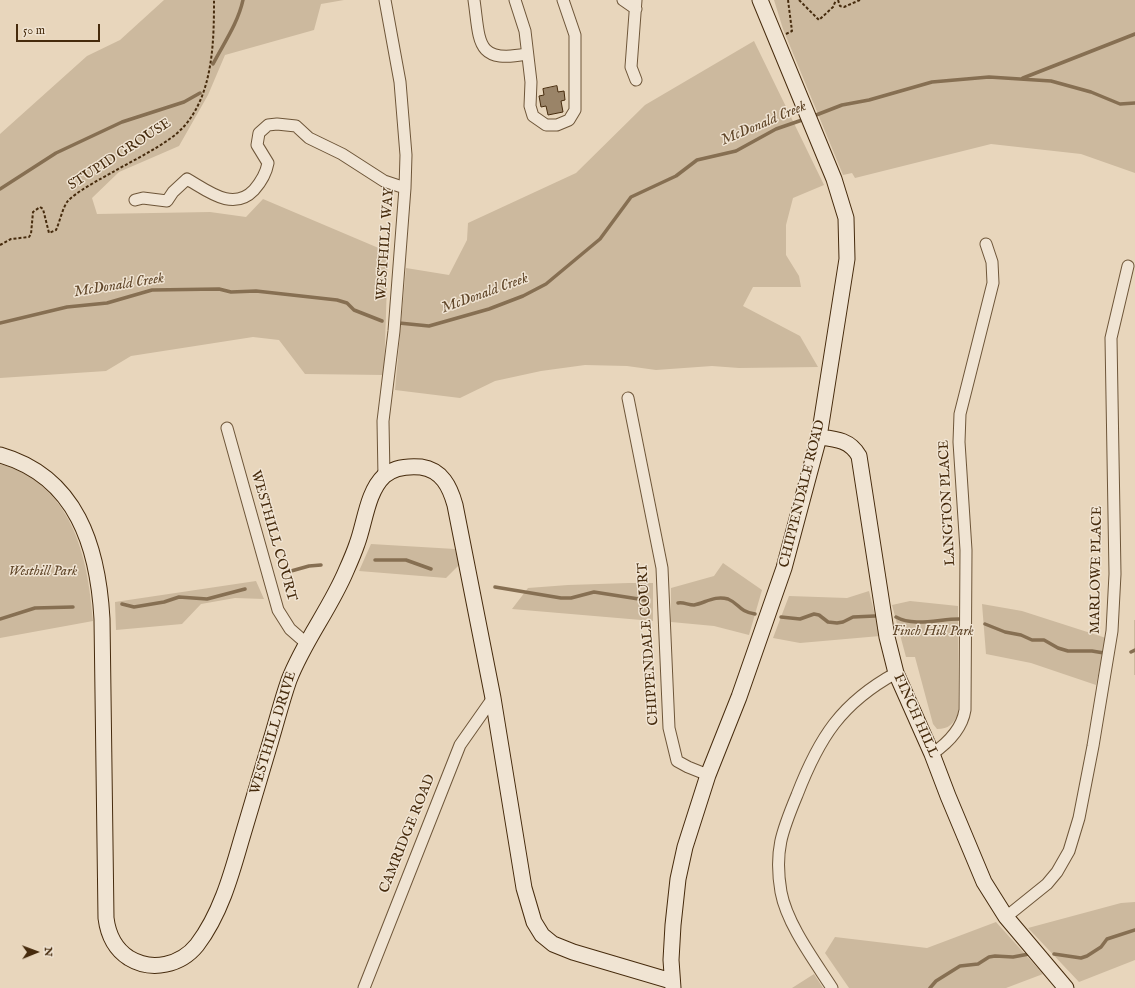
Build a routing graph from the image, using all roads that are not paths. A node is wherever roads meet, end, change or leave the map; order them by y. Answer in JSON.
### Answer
{"nodes":[{"id":1,"x":385,"y":0,"type":"edge"},
{"id":2,"x":474,"y":0,"type":"edge"},
{"id":3,"x":515,"y":0,"type":"edge"},
{"id":4,"x":563,"y":0,"type":"edge"},
{"id":5,"x":623,"y":0,"type":"edge"},
{"id":6,"x":760,"y":0,"type":"edge"},
{"id":7,"x":636,"y":4,"type":"edge"},
{"id":8,"x":526,"y":54,"type":"junction"},
{"id":9,"x":636,"y":80,"type":"dead end"},
{"id":10,"x":405,"y":188,"type":"junction"},
{"id":11,"x":135,"y":200,"type":"dead end"},
{"id":12,"x":986,"y":244,"type":"dead end"},
{"id":13,"x":1128,"y":266,"type":"dead end"},
{"id":14,"x":628,"y":398,"type":"dead end"},
{"id":15,"x":227,"y":428,"type":"dead end"},
{"id":16,"x":819,"y":437,"type":"junction"},
{"id":17,"x":0,"y":455,"type":"edge"},
{"id":18,"x":384,"y":476,"type":"junction"},
{"id":19,"x":306,"y":643,"type":"junction"},
{"id":20,"x":896,"y":673,"type":"junction"},
{"id":21,"x":493,"y":698,"type":"junction"},
{"id":22,"x":932,"y":754,"type":"junction"},
{"id":23,"x":708,"y":775,"type":"junction"},
{"id":24,"x":1006,"y":917,"type":"junction"},
{"id":25,"x":672,"y":984,"type":"edge"},
{"id":26,"x":364,"y":988,"type":"edge"},
{"id":27,"x":832,"y":988,"type":"edge"},
{"id":28,"x":1066,"y":988,"type":"edge"}],
"edges":[{"from":1,"to":10,"type":"street","name":"WESTHILL WAY"},
{"from":2,"to":8,"type":"street"},
{"from":3,"to":8,"type":"street"},
{"from":4,"to":8,"type":"street"},
{"from":5,"to":7,"type":"street"},
{"from":6,"to":16,"type":"street","name":"CHIPPENDALE ROAD"},
{"from":7,"to":9,"type":"street"},
{"from":10,"to":11,"type":"street"},
{"from":10,"to":18,"type":"street","name":"WESTHILL WAY"},
{"from":12,"to":22,"type":"street","name":"LANGTON PLACE"},
{"from":13,"to":24,"type":"street","name":"MARLOWE PLACE"},
{"from":14,"to":23,"type":"street","name":"CHIPPENDALE COURT"},
{"from":15,"to":19,"type":"street","name":"WESTHILL COURT"},
{"from":16,"to":20,"type":"street","name":"FINCH HILL"},
{"from":16,"to":23,"type":"street","name":"CHIPPENDALE ROAD"},
{"from":17,"to":19,"type":"street","name":"WESTHILL DRIVE"},
{"from":18,"to":19,"type":"street","name":"WESTHILL DRIVE"},
{"from":18,"to":21,"type":"street"},
{"from":20,"to":22,"type":"street","name":"FINCH HILL"},
{"from":20,"to":27,"type":"street"},
{"from":21,"to":25,"type":"street"},
{"from":21,"to":26,"type":"street","name":"CAMRIDGE ROAD"},
{"from":22,"to":24,"type":"street","name":"FINCH HILL"},
{"from":23,"to":25,"type":"street","name":"CHIPPENDALE ROAD"},
{"from":24,"to":28,"type":"street","name":"FINCH HILL"}]}
